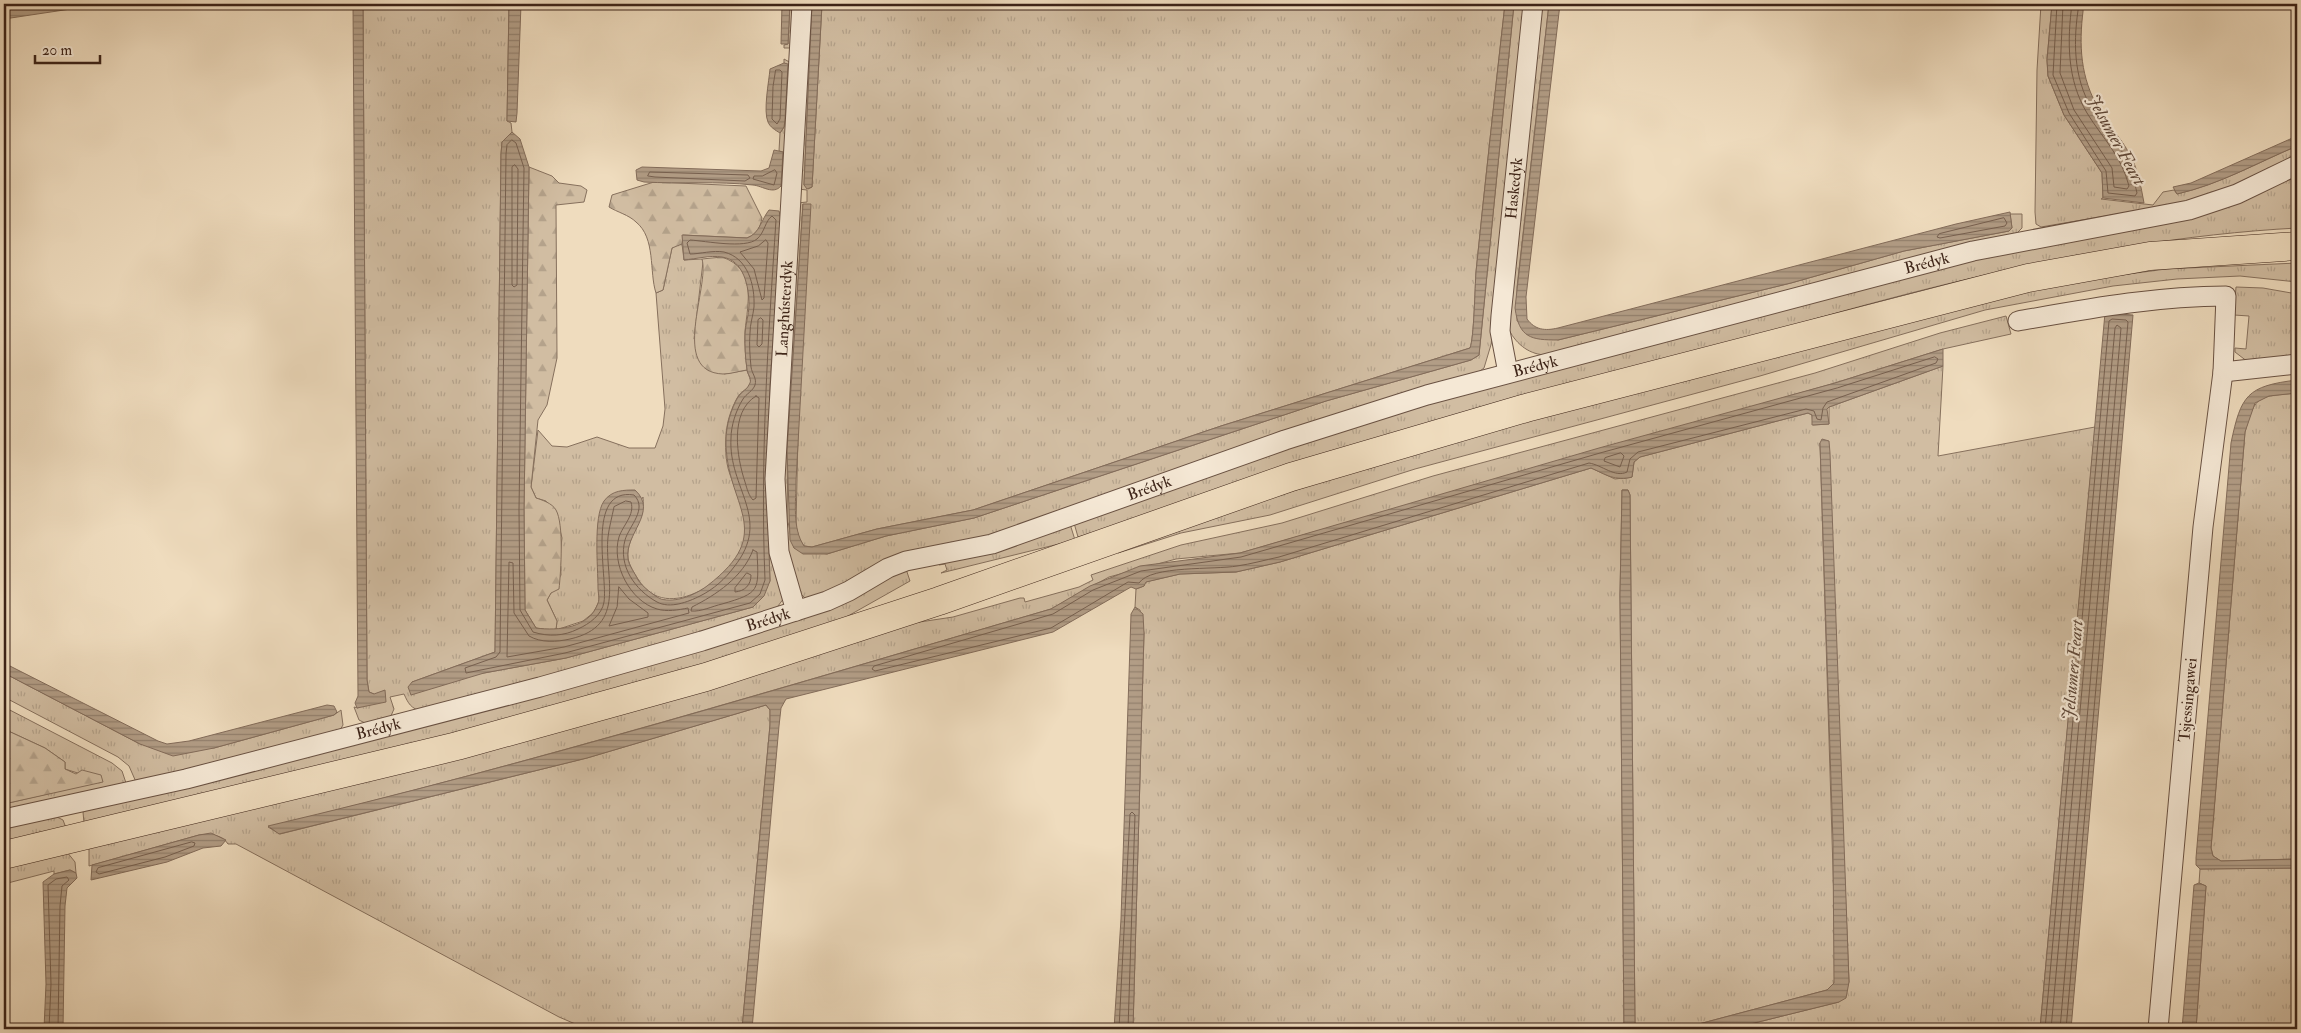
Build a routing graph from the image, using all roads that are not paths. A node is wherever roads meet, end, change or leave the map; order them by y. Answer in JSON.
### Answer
{"nodes":[{"id":1,"x":802,"y":4,"type":"edge"},
{"id":2,"x":1533,"y":4,"type":"edge"},
{"id":3,"x":2297,"y":165,"type":"edge"},
{"id":4,"x":2297,"y":246,"type":"edge"},
{"id":5,"x":2018,"y":321,"type":"dead end"},
{"id":6,"x":2297,"y":364,"type":"edge"},
{"id":7,"x":2222,"y":372,"type":"junction"},
{"id":8,"x":1508,"y":373,"type":"junction"},
{"id":9,"x":796,"y":611,"type":"junction"},
{"id":10,"x":71,"y":805,"type":"junction"},
{"id":11,"x":4,"y":819,"type":"edge"},
{"id":12,"x":78,"y":838,"type":"junction"},
{"id":13,"x":4,"y":856,"type":"edge"},
{"id":14,"x":2158,"y":1029,"type":"edge"}],
"edges":[{"from":1,"to":9,"type":"street","name":"Langhústerdyk"},
{"from":2,"to":8,"type":"street","name":"Haskedyk"},
{"from":3,"to":8,"type":"street","name":"Brédyk"},
{"from":4,"to":12,"type":"main road"},
{"from":5,"to":7,"type":"street","name":"Tsjessingawei"},
{"from":6,"to":7,"type":"street"},
{"from":7,"to":14,"type":"street","name":"Tsjessingawei"},
{"from":8,"to":9,"type":"street","name":"Brédyk"},
{"from":9,"to":10,"type":"street","name":"Brédyk"},
{"from":10,"to":11,"type":"street","name":"Brédyk"},
{"from":10,"to":12,"type":"street"},
{"from":12,"to":13,"type":"main road"}]}
